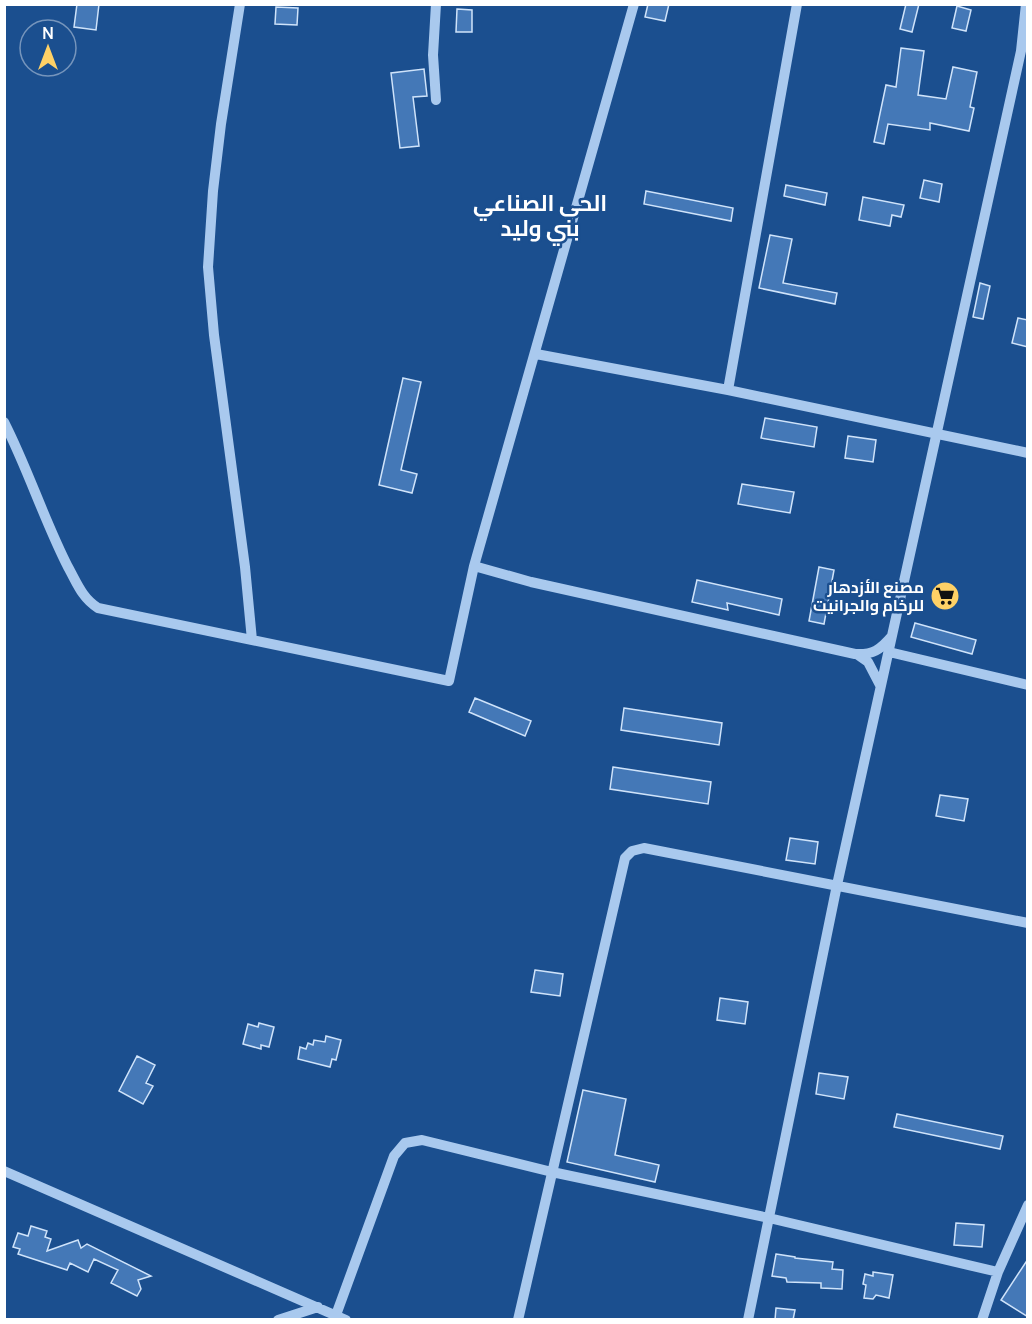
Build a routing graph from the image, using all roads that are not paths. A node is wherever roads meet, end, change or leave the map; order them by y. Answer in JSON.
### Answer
{"nodes":[{"id":1,"x":240,"y":4,"type":"edge"},
{"id":2,"x":436,"y":4,"type":"edge"},
{"id":3,"x":634,"y":4,"type":"edge"},
{"id":4,"x":797,"y":4,"type":"edge"},
{"id":5,"x":1026,"y":4,"type":"edge"},
{"id":6,"x":436,"y":100,"type":"dead end"},
{"id":7,"x":536,"y":354,"type":"junction"},
{"id":8,"x":728,"y":390,"type":"junction"},
{"id":9,"x":4,"y":422,"type":"edge"},
{"id":10,"x":937,"y":434,"type":"junction"},
{"id":11,"x":1028,"y":453,"type":"edge"},
{"id":12,"x":474,"y":566,"type":"junction"},
{"id":13,"x":894,"y":634,"type":"junction"},
{"id":14,"x":252,"y":640,"type":"junction"},
{"id":15,"x":889,"y":652,"type":"junction"},
{"id":16,"x":855,"y":654,"type":"junction"},
{"id":17,"x":880,"y":685,"type":"junction"},
{"id":18,"x":1028,"y":686,"type":"edge"},
{"id":19,"x":837,"y":885,"type":"junction"},
{"id":20,"x":1028,"y":923,"type":"edge"},
{"id":21,"x":4,"y":1171,"type":"edge"},
{"id":22,"x":552,"y":1172,"type":"junction"},
{"id":23,"x":1027,"y":1207,"type":"edge"},
{"id":24,"x":769,"y":1218,"type":"junction"},
{"id":25,"x":998,"y":1272,"type":"junction"},
{"id":26,"x":318,"y":1307,"type":"junction"},
{"id":27,"x":341,"y":1317,"type":"edge"},
{"id":28,"x":278,"y":1320,"type":"edge"},
{"id":29,"x":518,"y":1320,"type":"edge"},
{"id":30,"x":748,"y":1320,"type":"edge"},
{"id":31,"x":982,"y":1320,"type":"edge"}],
"edges":[{"from":1,"to":14,"type":"street"},
{"from":2,"to":6,"type":"street"},
{"from":3,"to":7,"type":"street"},
{"from":4,"to":8,"type":"street"},
{"from":5,"to":10,"type":"street"},
{"from":7,"to":8,"type":"street"},
{"from":7,"to":12,"type":"street"},
{"from":8,"to":10,"type":"street"},
{"from":9,"to":14,"type":"street"},
{"from":10,"to":11,"type":"street"},
{"from":10,"to":13,"type":"street"},
{"from":12,"to":14,"type":"street"},
{"from":12,"to":16,"type":"street"},
{"from":13,"to":15,"type":"street"},
{"from":13,"to":16,"type":"street"},
{"from":15,"to":17,"type":"street"},
{"from":15,"to":18,"type":"street"},
{"from":16,"to":17,"type":"street"},
{"from":17,"to":19,"type":"street"},
{"from":19,"to":20,"type":"street"},
{"from":19,"to":22,"type":"street"},
{"from":19,"to":24,"type":"street"},
{"from":21,"to":26,"type":"street"},
{"from":22,"to":24,"type":"street"},
{"from":22,"to":27,"type":"street"},
{"from":22,"to":29,"type":"street"},
{"from":23,"to":25,"type":"street"},
{"from":24,"to":25,"type":"street"},
{"from":24,"to":30,"type":"street"},
{"from":25,"to":31,"type":"street"},
{"from":26,"to":27,"type":"street"},
{"from":26,"to":28,"type":"street"}]}
